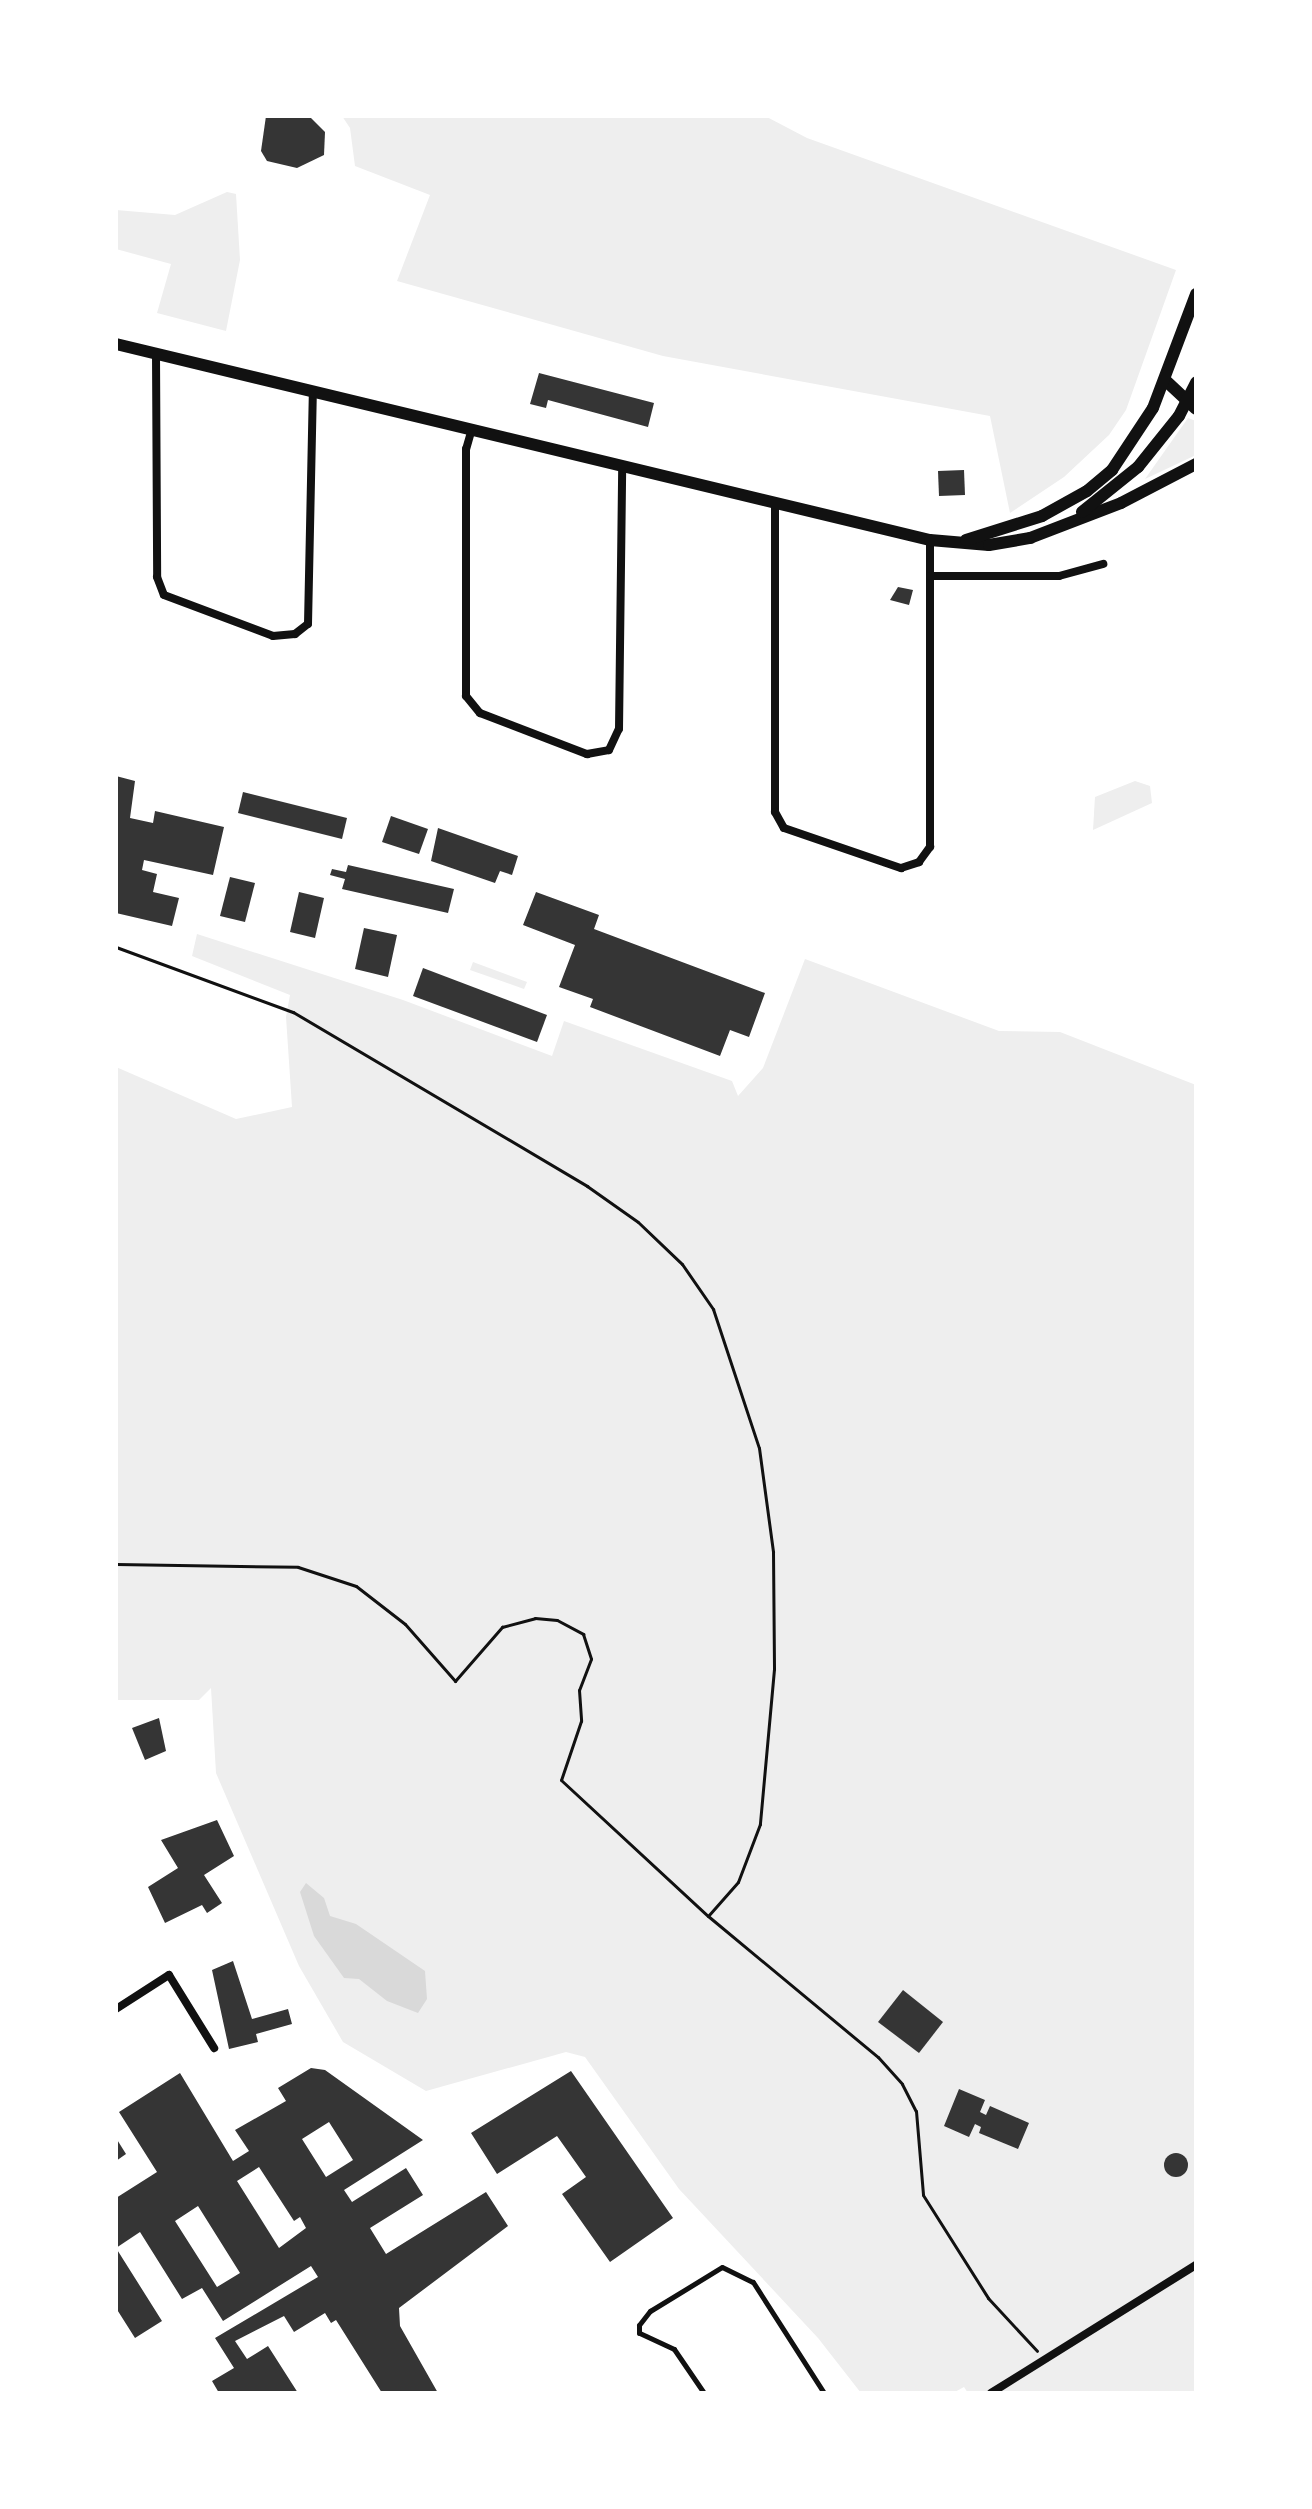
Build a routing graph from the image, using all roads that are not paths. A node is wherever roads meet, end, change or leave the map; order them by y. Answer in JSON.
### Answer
{"nodes":[{"id":1,"x":1196,"y":294,"type":"edge"},
{"id":2,"x":116,"y":344,"type":"edge"},
{"id":3,"x":156,"y":354,"type":"junction"},
{"id":4,"x":1165,"y":380,"type":"junction"},
{"id":5,"x":1196,"y":381,"type":"edge"},
{"id":6,"x":313,"y":391,"type":"junction"},
{"id":7,"x":1192,"y":405,"type":"edge"},
{"id":8,"x":471,"y":432,"type":"junction"},
{"id":9,"x":1196,"y":464,"type":"edge"},
{"id":10,"x":622,"y":468,"type":"junction"},
{"id":11,"x":775,"y":505,"type":"junction"},
{"id":12,"x":1066,"y":523,"type":"junction"},
{"id":13,"x":930,"y":540,"type":"junction"},
{"id":14,"x":959,"y":542,"type":"junction"},
{"id":15,"x":1103,"y":564,"type":"dead end"},
{"id":16,"x":930,"y":576,"type":"junction"},
{"id":17,"x":116,"y":2009,"type":"edge"},
{"id":18,"x":214,"y":2048,"type":"dead end"},
{"id":19,"x":1196,"y":2265,"type":"edge"},
{"id":20,"x":704,"y":2393,"type":"edge"},
{"id":21,"x":824,"y":2393,"type":"edge"},
{"id":22,"x":991,"y":2393,"type":"edge"}],
"edges":[{"from":1,"to":4,"type":"street"},
{"from":2,"to":3,"type":"street"},
{"from":3,"to":6,"type":"street"},
{"from":3,"to":6,"type":"street"},
{"from":4,"to":5,"type":"street"},
{"from":4,"to":7,"type":"street"},
{"from":4,"to":14,"type":"street"},
{"from":5,"to":7,"type":"street"},
{"from":6,"to":8,"type":"street"},
{"from":7,"to":12,"type":"street"},
{"from":8,"to":10,"type":"street"},
{"from":8,"to":10,"type":"street"},
{"from":9,"to":12,"type":"street"},
{"from":10,"to":11,"type":"street"},
{"from":11,"to":13,"type":"street"},
{"from":11,"to":16,"type":"street"},
{"from":12,"to":14,"type":"street"},
{"from":13,"to":14,"type":"street"},
{"from":13,"to":16,"type":"street"},
{"from":15,"to":16,"type":"street"},
{"from":17,"to":18,"type":"street"},
{"from":19,"to":22,"type":"street"},
{"from":20,"to":21,"type":"lane"}]}
